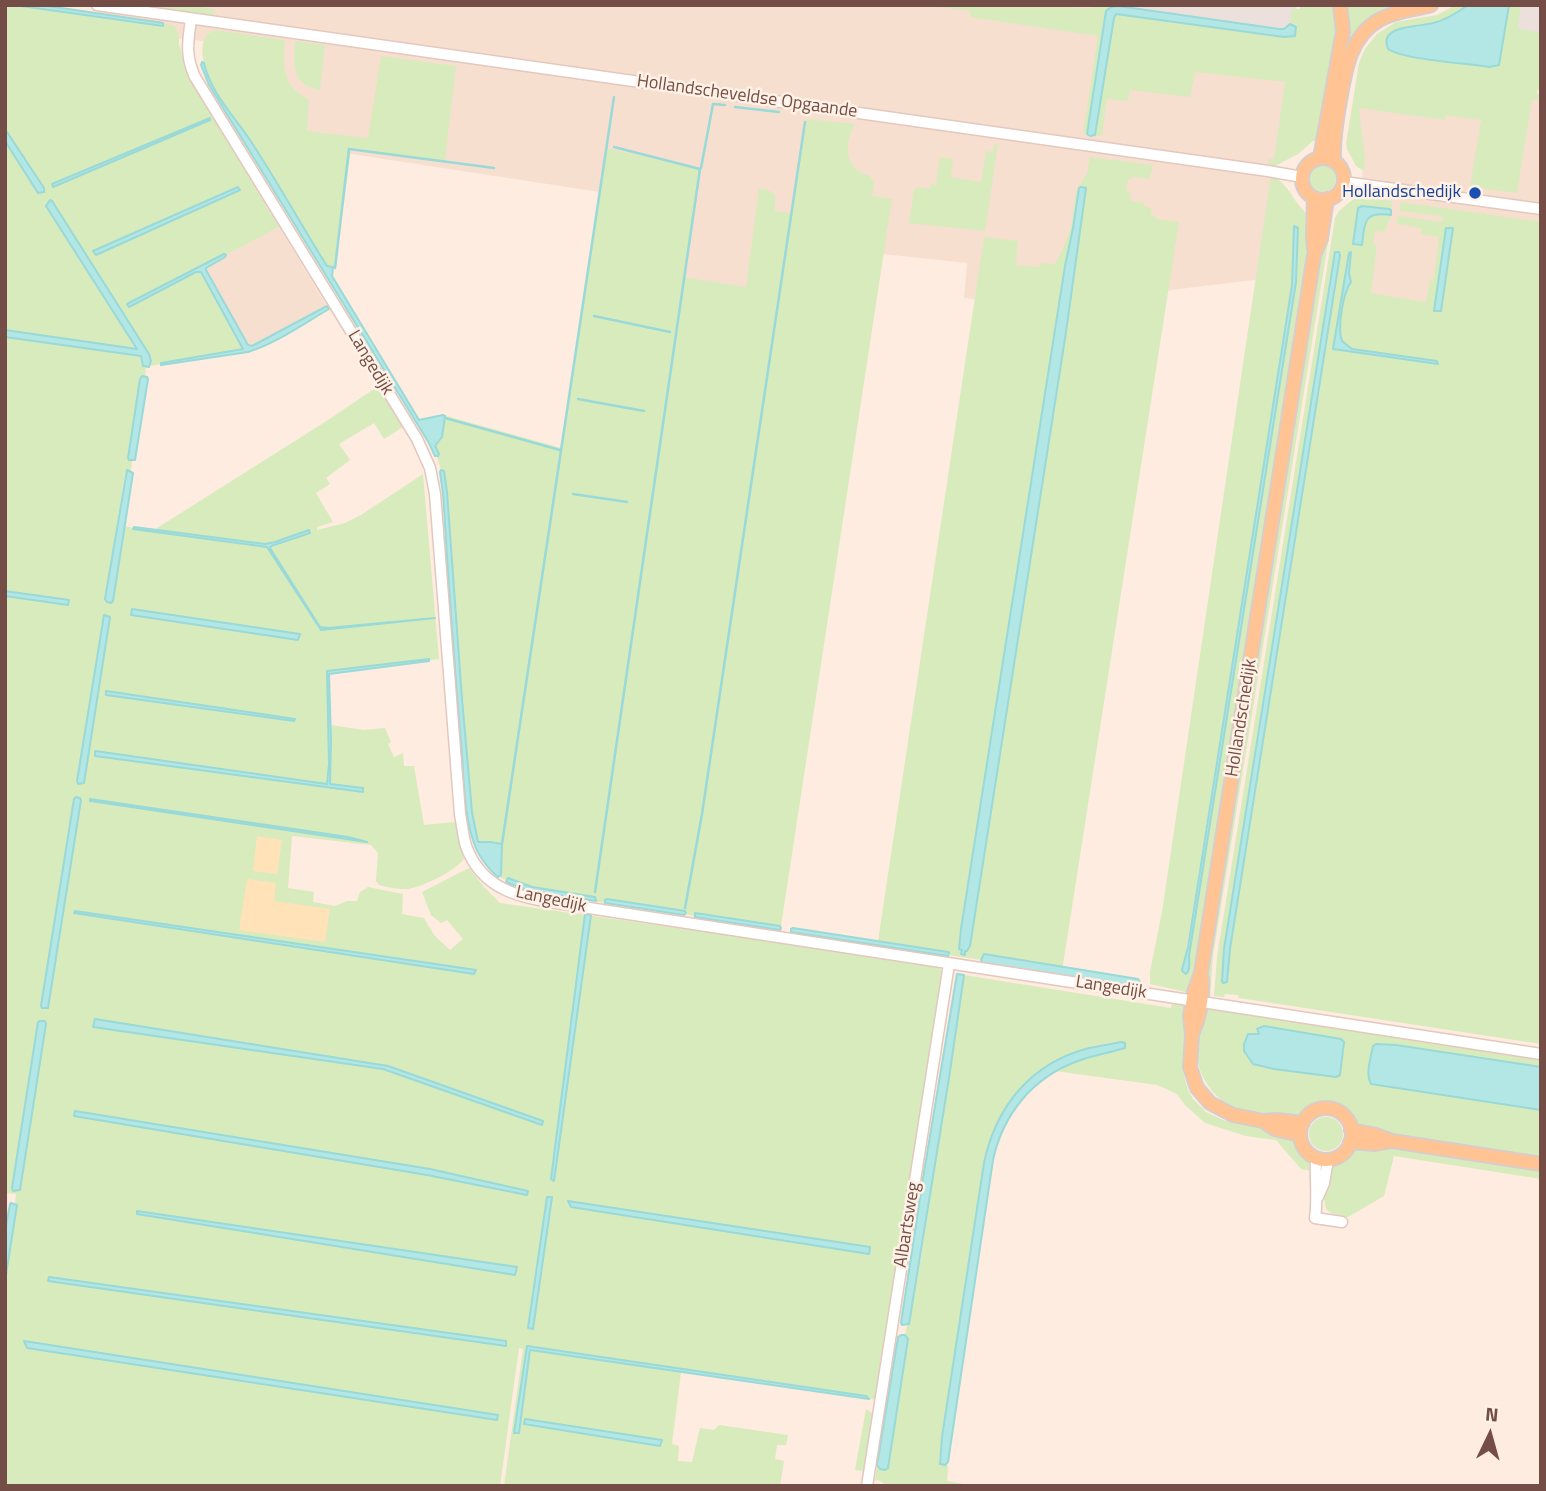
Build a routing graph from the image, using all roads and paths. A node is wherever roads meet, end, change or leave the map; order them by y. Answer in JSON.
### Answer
{"nodes":[{"id":1,"x":97,"y":5,"type":"edge"},
{"id":2,"x":1340,"y":5,"type":"edge"},
{"id":3,"x":1431,"y":5,"type":"edge"},
{"id":4,"x":112,"y":6,"type":"edge"},
{"id":5,"x":191,"y":19,"type":"junction"},
{"id":6,"x":1327,"y":159,"type":"junction"},
{"id":7,"x":1302,"y":177,"type":"junction"},
{"id":8,"x":1344,"y":182,"type":"junction"},
{"id":9,"x":1320,"y":199,"type":"junction"},
{"id":10,"x":1541,"y":209,"type":"edge"},
{"id":11,"x":949,"y":964,"type":"junction"},
{"id":12,"x":1197,"y":1002,"type":"junction"},
{"id":13,"x":1541,"y":1054,"type":"edge"},
{"id":14,"x":1301,"y":1129,"type":"junction"},
{"id":15,"x":1351,"y":1136,"type":"junction"},
{"id":16,"x":1322,"y":1159,"type":"junction"},
{"id":17,"x":1541,"y":1164,"type":"edge"},
{"id":18,"x":1342,"y":1222,"type":"dead end"},
{"id":19,"x":867,"y":1486,"type":"edge"}],
"edges":[{"from":1,"to":4,"type":"street"},
{"from":2,"to":6,"type":"main road"},
{"from":3,"to":6,"type":"main road"},
{"from":4,"to":5,"type":"street"},
{"from":5,"to":7,"type":"street","name":"Hollandscheveldse Opgaande"},
{"from":5,"to":11,"type":"street","name":"Langedijk"},
{"from":6,"to":7,"type":"main road"},
{"from":6,"to":8,"type":"main road"},
{"from":7,"to":9,"type":"main road"},
{"from":8,"to":9,"type":"main road"},
{"from":8,"to":10,"type":"street"},
{"from":9,"to":12,"type":"main road","name":"Hollandschedijk"},
{"from":11,"to":12,"type":"street","name":"Langedijk"},
{"from":11,"to":19,"type":"street","name":"Albartsweg"},
{"from":12,"to":13,"type":"street","name":"Langedijk"},
{"from":12,"to":14,"type":"main road","name":"Hollandschedijk"},
{"from":14,"to":15,"type":"main road"},
{"from":14,"to":16,"type":"main road"},
{"from":15,"to":16,"type":"main road"},
{"from":15,"to":17,"type":"main road"},
{"from":16,"to":18,"type":"street"}]}
